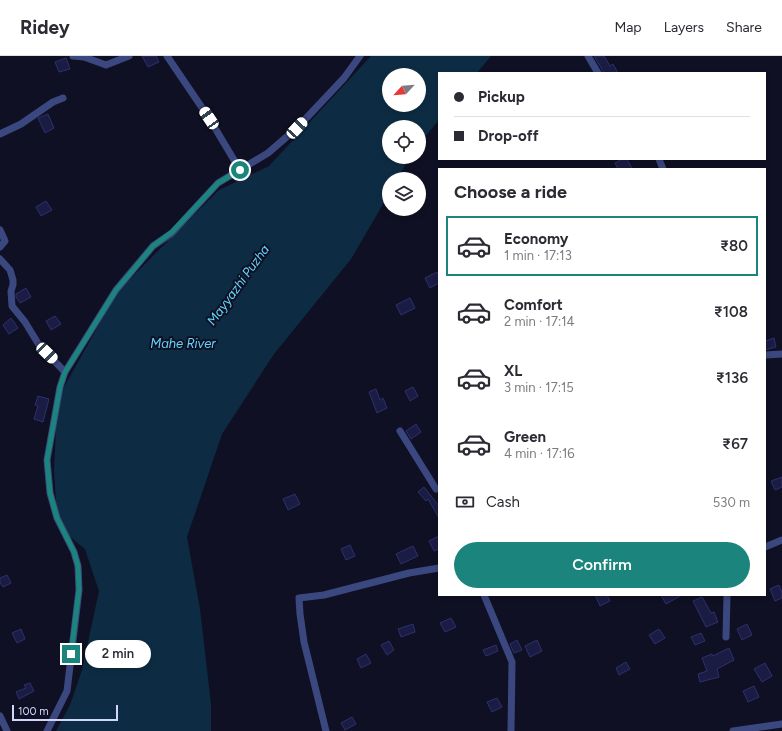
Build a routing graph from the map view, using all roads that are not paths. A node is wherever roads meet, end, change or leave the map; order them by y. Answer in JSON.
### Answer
{"nodes":[{"id":1,"x":73,"y":56,"type":"edge"},
{"id":2,"x":129,"y":56,"type":"edge"},
{"id":3,"x":167,"y":56,"type":"edge"},
{"id":4,"x":360,"y":56,"type":"edge"},
{"id":5,"x":588,"y":56,"type":"edge"},
{"id":6,"x":597,"y":72,"type":"edge"},
{"id":7,"x":63,"y":98,"type":"dead end"},
{"id":8,"x":0,"y":134,"type":"edge"},
{"id":9,"x":240,"y":170,"type":"junction"},
{"id":10,"x":0,"y":230,"type":"edge"},
{"id":11,"x":0,"y":247,"type":"edge"},
{"id":12,"x":0,"y":259,"type":"edge"},
{"id":13,"x":782,"y":354,"type":"edge"},
{"id":14,"x":766,"y":356,"type":"edge"},
{"id":15,"x":65,"y":372,"type":"junction"},
{"id":16,"x":400,"y":431,"type":"dead end"},
{"id":17,"x":438,"y":489,"type":"edge"},
{"id":18,"x":782,"y":540,"type":"edge"},
{"id":19,"x":766,"y":547,"type":"edge"},
{"id":20,"x":438,"y":568,"type":"edge"},
{"id":21,"x":484,"y":596,"type":"edge"},
{"id":22,"x":727,"y":596,"type":"edge"},
{"id":23,"x":726,"y":637,"type":"dead end"},
{"id":24,"x":0,"y":716,"type":"edge"},
{"id":25,"x":782,"y":724,"type":"edge"},
{"id":26,"x":7,"y":731,"type":"edge"},
{"id":27,"x":47,"y":731,"type":"edge"},
{"id":28,"x":326,"y":731,"type":"edge"},
{"id":29,"x":511,"y":731,"type":"edge"},
{"id":30,"x":733,"y":731,"type":"edge"}],
"edges":[{"from":1,"to":2,"type":"street"},
{"from":3,"to":9,"type":"street"},
{"from":4,"to":9,"type":"street"},
{"from":5,"to":6,"type":"street"},
{"from":7,"to":8,"type":"street"},
{"from":9,"to":15,"type":"street"},
{"from":10,"to":11,"type":"street"},
{"from":12,"to":15,"type":"street"},
{"from":13,"to":14,"type":"street"},
{"from":15,"to":27,"type":"street"},
{"from":16,"to":17,"type":"street"},
{"from":18,"to":19,"type":"street"},
{"from":20,"to":28,"type":"street"},
{"from":21,"to":29,"type":"street"},
{"from":22,"to":23,"type":"street"},
{"from":24,"to":26,"type":"street"},
{"from":25,"to":30,"type":"street"}]}
